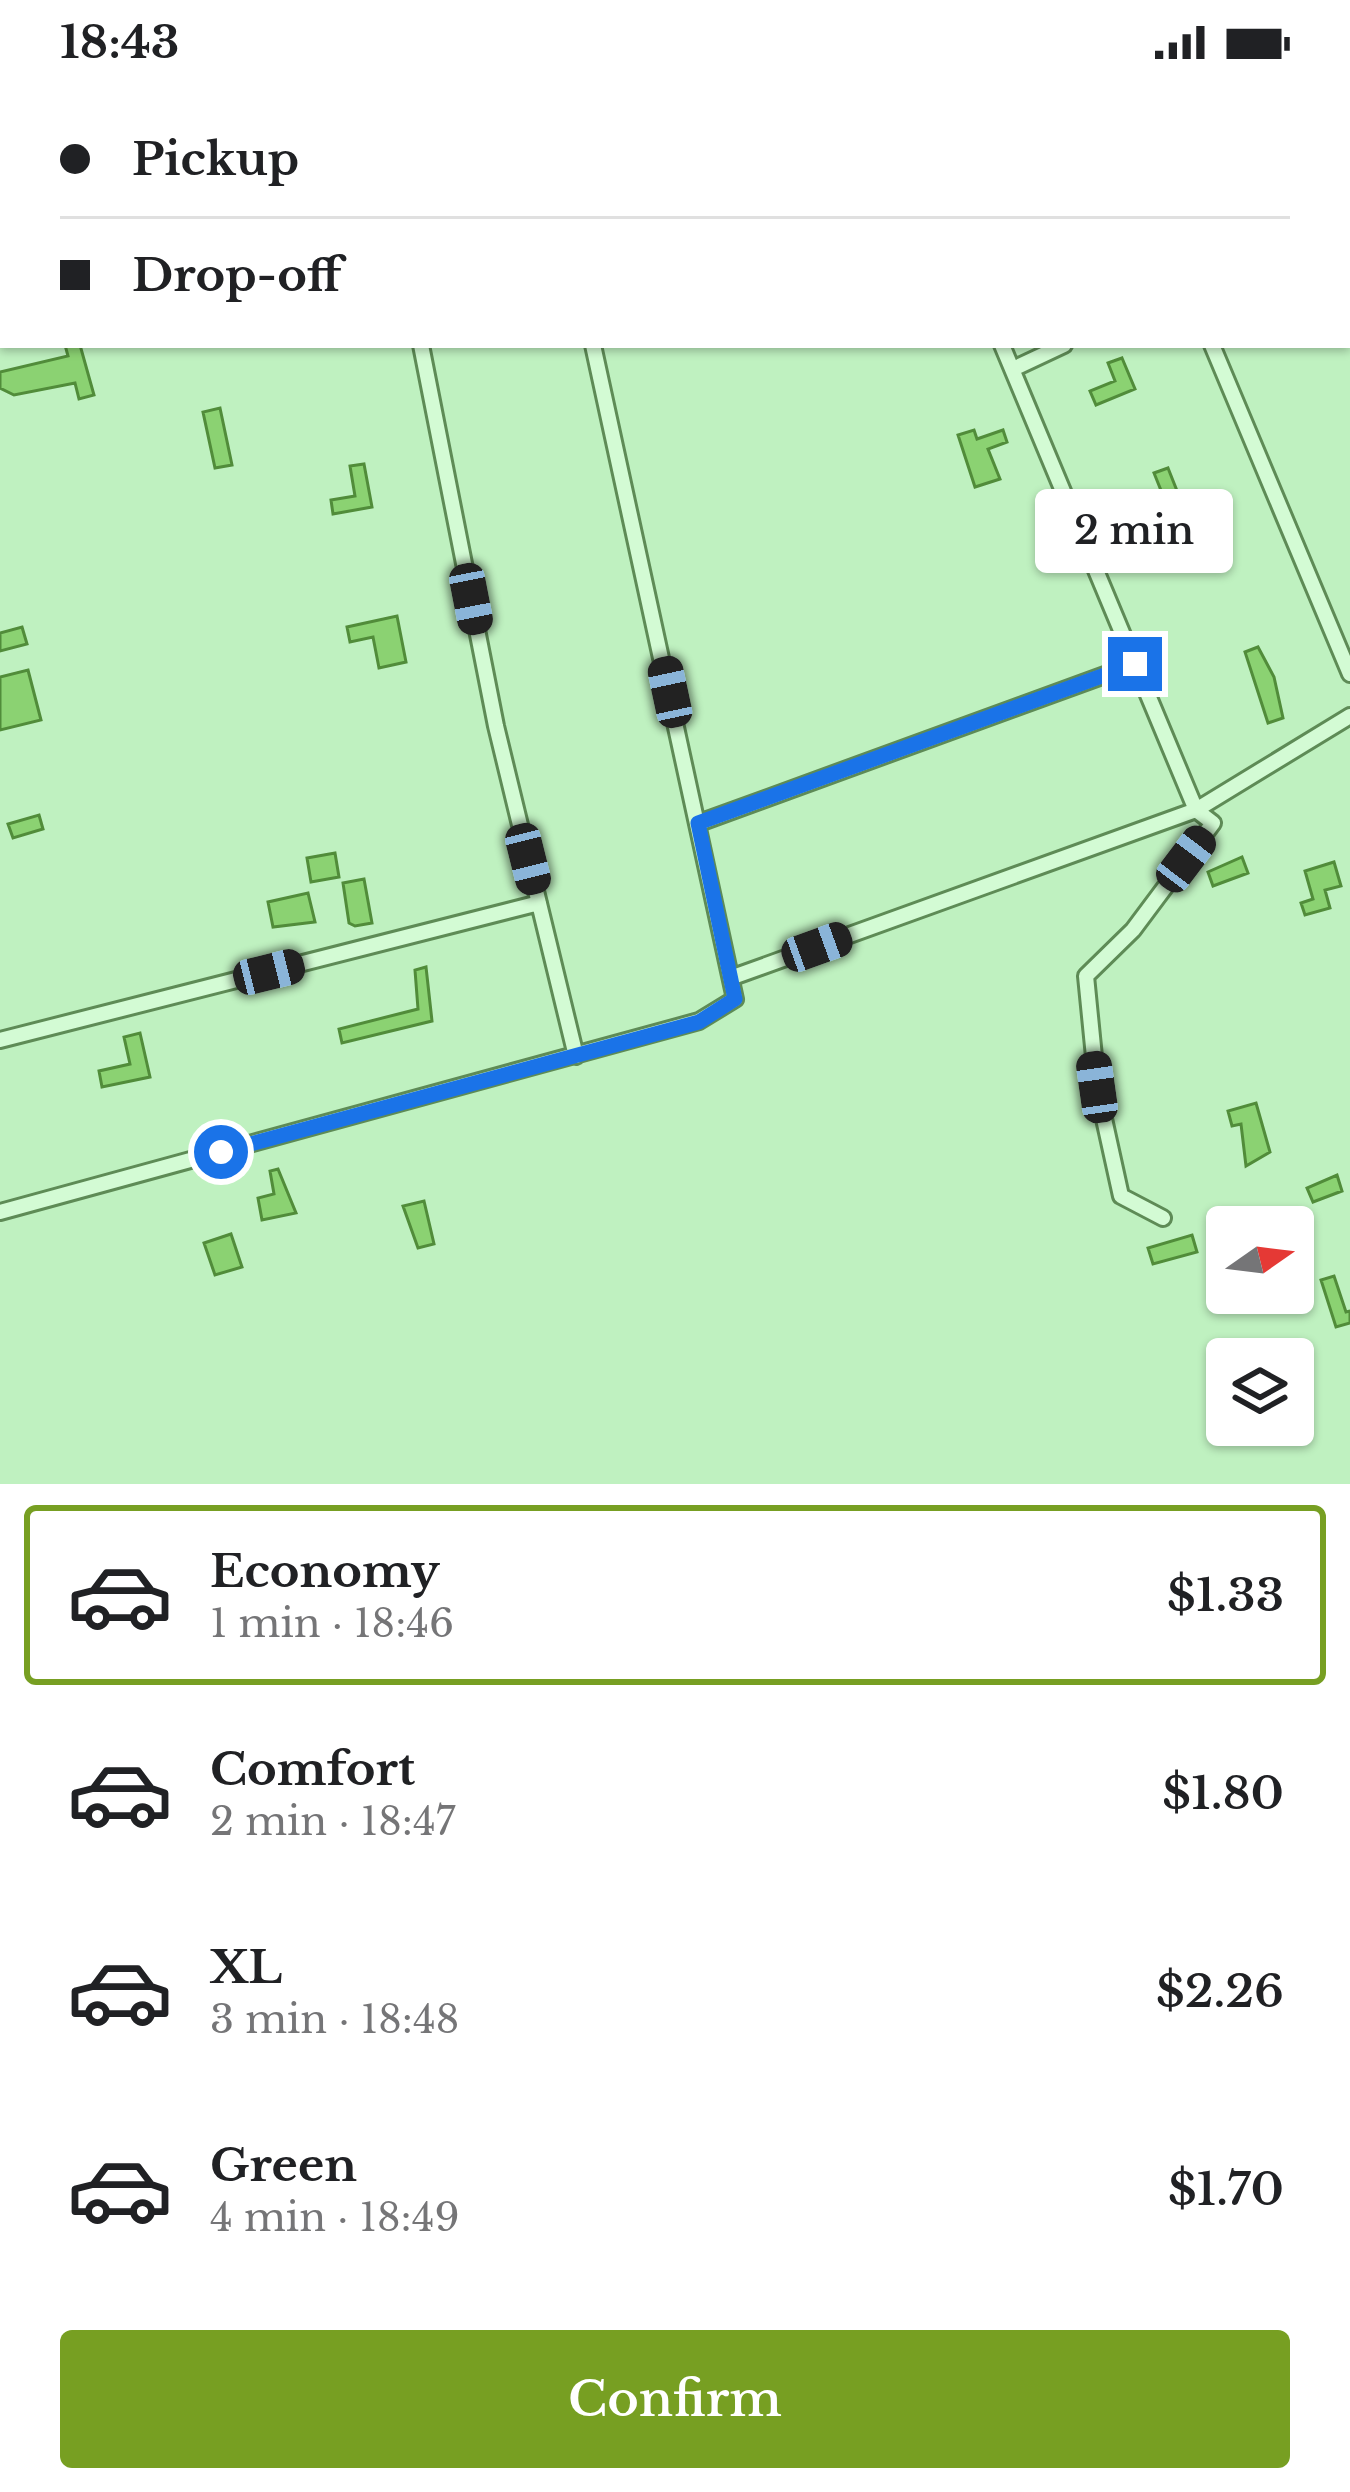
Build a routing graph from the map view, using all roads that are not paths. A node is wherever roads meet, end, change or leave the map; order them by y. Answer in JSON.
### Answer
{"nodes":[{"id":1,"x":422,"y":348,"type":"edge"},
{"id":2,"x":594,"y":348,"type":"edge"},
{"id":3,"x":1003,"y":348,"type":"edge"},
{"id":4,"x":1058,"y":348,"type":"edge"},
{"id":5,"x":1213,"y":348,"type":"edge"},
{"id":6,"x":1013,"y":369,"type":"junction"},
{"id":7,"x":1135,"y":664,"type":"junction"},
{"id":8,"x":1350,"y":674,"type":"edge"},
{"id":9,"x":1350,"y":716,"type":"edge"},
{"id":10,"x":1196,"y":810,"type":"junction"},
{"id":11,"x":698,"y":823,"type":"junction"},
{"id":12,"x":539,"y":903,"type":"junction"},
{"id":13,"x":733,"y":977,"type":"junction"},
{"id":14,"x":0,"y":1040,"type":"edge"},
{"id":15,"x":576,"y":1056,"type":"junction"},
{"id":16,"x":0,"y":1212,"type":"edge"},
{"id":17,"x":1163,"y":1218,"type":"dead end"}],
"edges":[{"from":1,"to":12,"type":"street"},
{"from":2,"to":11,"type":"street"},
{"from":3,"to":6,"type":"street"},
{"from":4,"to":6,"type":"street"},
{"from":5,"to":8,"type":"street"},
{"from":6,"to":7,"type":"street"},
{"from":7,"to":10,"type":"street"},
{"from":7,"to":11,"type":"street"},
{"from":9,"to":10,"type":"street"},
{"from":10,"to":13,"type":"street"},
{"from":10,"to":17,"type":"street"},
{"from":11,"to":13,"type":"street"},
{"from":12,"to":14,"type":"street"},
{"from":12,"to":15,"type":"street"},
{"from":13,"to":15,"type":"street"},
{"from":15,"to":16,"type":"street"}]}
